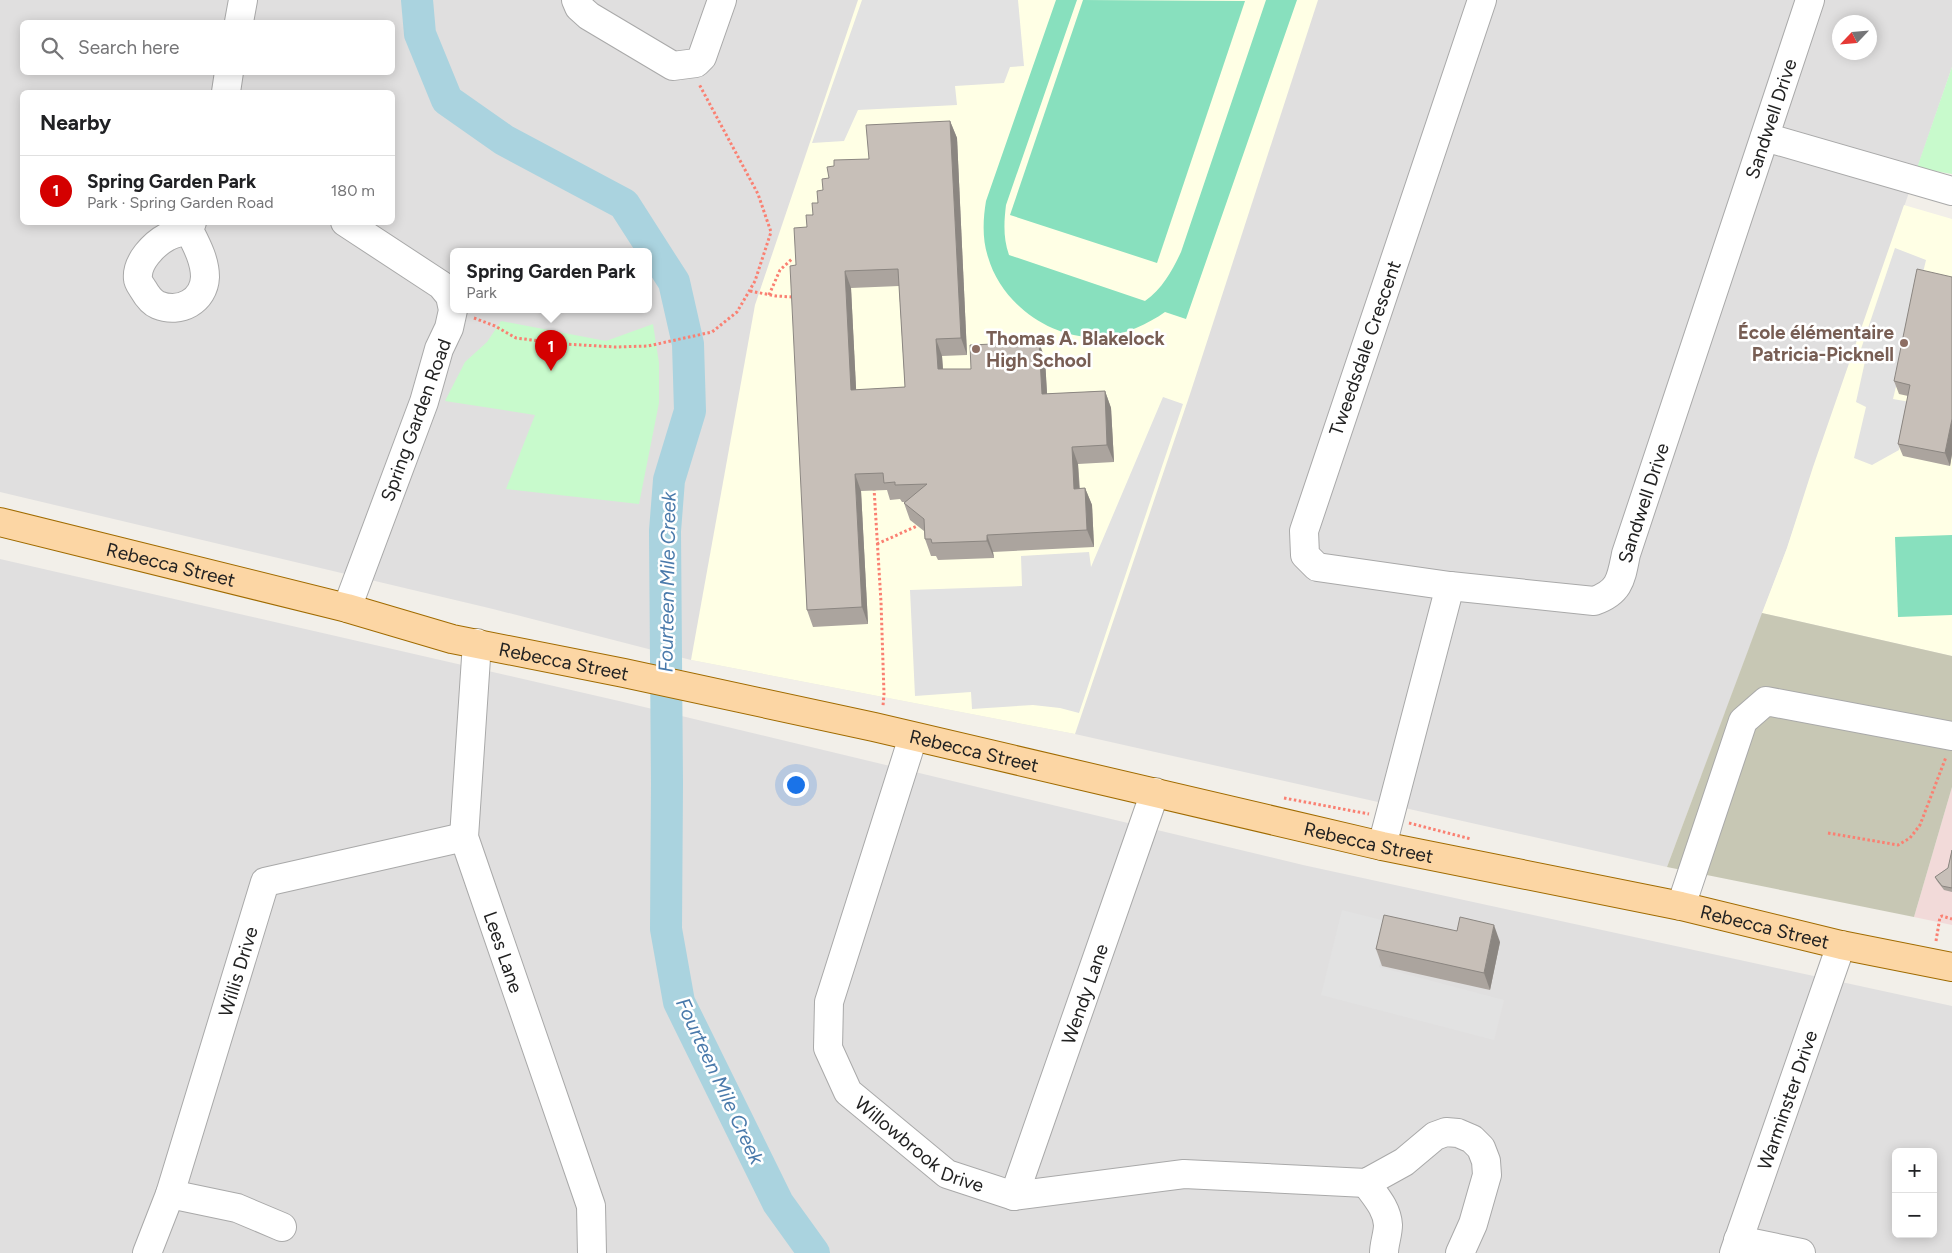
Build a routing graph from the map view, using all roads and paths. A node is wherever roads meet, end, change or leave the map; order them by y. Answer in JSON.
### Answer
{"nodes":[{"id":1,"x":243,"y":0,"type":"edge"},
{"id":2,"x":576,"y":0,"type":"edge"},
{"id":3,"x":1482,"y":0,"type":"edge"},
{"id":4,"x":1810,"y":0,"type":"edge"},
{"id":5,"x":714,"y":3,"type":"edge"},
{"id":6,"x":239,"y":20,"type":"edge"},
{"id":7,"x":689,"y":64,"type":"junction"},
{"id":8,"x":229,"y":75,"type":"edge"},
{"id":9,"x":226,"y":90,"type":"edge"},
{"id":10,"x":1765,"y":137,"type":"junction"},
{"id":11,"x":1952,"y":191,"type":"edge"},
{"id":12,"x":349,"y":225,"type":"edge"},
{"id":13,"x":793,"y":258,"type":"edge"},
{"id":14,"x":750,"y":291,"type":"junction"},
{"id":15,"x":768,"y":295,"type":"junction"},
{"id":16,"x":450,"y":296,"type":"edge"},
{"id":17,"x":793,"y":297,"type":"edge"},
{"id":18,"x":452,"y":313,"type":"edge"},
{"id":19,"x":461,"y":313,"type":"edge"},
{"id":20,"x":874,"y":486,"type":"edge"},
{"id":21,"x":0,"y":522,"type":"edge"},
{"id":22,"x":917,"y":526,"type":"edge"},
{"id":23,"x":877,"y":544,"type":"junction"},
{"id":24,"x":1450,"y":586,"type":"junction"},
{"id":25,"x":347,"y":608,"type":"junction"},
{"id":26,"x":477,"y":643,"type":"junction"},
{"id":27,"x":880,"y":729,"type":"junction"},
{"id":28,"x":913,"y":737,"type":"junction"},
{"id":29,"x":1950,"y":743,"type":"edge"},
{"id":30,"x":1155,"y":792,"type":"junction"},
{"id":31,"x":1828,"y":833,"type":"dead end"},
{"id":32,"x":464,"y":838,"type":"junction"},
{"id":33,"x":1382,"y":846,"type":"junction"},
{"id":34,"x":1681,"y":906,"type":"junction"},
{"id":35,"x":1952,"y":919,"type":"edge"},
{"id":36,"x":1936,"y":944,"type":"dead end"},
{"id":37,"x":1841,"y":945,"type":"junction"},
{"id":38,"x":1952,"y":967,"type":"edge"},
{"id":39,"x":1366,"y":1183,"type":"junction"},
{"id":40,"x":170,"y":1194,"type":"junction"},
{"id":41,"x":1014,"y":1196,"type":"junction"},
{"id":42,"x":282,"y":1227,"type":"dead end"},
{"id":43,"x":1736,"y":1246,"type":"edge"},
{"id":44,"x":147,"y":1253,"type":"edge"},
{"id":45,"x":592,"y":1253,"type":"edge"},
{"id":46,"x":1384,"y":1253,"type":"edge"},
{"id":47,"x":1460,"y":1253,"type":"edge"},
{"id":48,"x":1801,"y":1253,"type":"edge"}],
"edges":[{"from":1,"to":6,"type":"street"},
{"from":2,"to":7,"type":"street"},
{"from":3,"to":24,"type":"street","name":"Tweedsdale Crescent"},
{"from":4,"to":10,"type":"street","name":"Sandwell Drive"},
{"from":5,"to":7,"type":"street"},
{"from":7,"to":14,"type":"path"},
{"from":8,"to":9,"type":"street"},
{"from":10,"to":11,"type":"street"},
{"from":10,"to":24,"type":"street","name":"Sandwell Drive"},
{"from":12,"to":16,"type":"street"},
{"from":13,"to":15,"type":"path"},
{"from":14,"to":15,"type":"path"},
{"from":14,"to":19,"type":"path"},
{"from":15,"to":17,"type":"path"},
{"from":18,"to":25,"type":"street","name":"Spring Garden Road"},
{"from":20,"to":23,"type":"path"},
{"from":21,"to":25,"type":"main road","name":"Rebecca Street"},
{"from":22,"to":23,"type":"path"},
{"from":23,"to":27,"type":"path"},
{"from":24,"to":33,"type":"street"},
{"from":25,"to":26,"type":"main road","name":"Rebecca Street"},
{"from":26,"to":27,"type":"main road","name":"Rebecca Street"},
{"from":26,"to":32,"type":"street","name":"Lees Lane"},
{"from":27,"to":28,"type":"main road","name":"Rebecca Street"},
{"from":28,"to":30,"type":"main road","name":"Rebecca Street"},
{"from":28,"to":41,"type":"street","name":"Willowbrook Drive"},
{"from":29,"to":31,"type":"path"},
{"from":29,"to":34,"type":"street"},
{"from":30,"to":33,"type":"main road","name":"Rebecca Street"},
{"from":30,"to":41,"type":"street","name":"Wendy Lane"},
{"from":32,"to":40,"type":"street","name":"Willis Drive"},
{"from":32,"to":45,"type":"street","name":"Lees Lane"},
{"from":33,"to":34,"type":"main road","name":"Rebecca Street"},
{"from":34,"to":37,"type":"main road","name":"Rebecca Street"},
{"from":35,"to":36,"type":"path"},
{"from":37,"to":38,"type":"main road","name":"Rebecca Street"},
{"from":37,"to":43,"type":"street","name":"Warminster Drive"},
{"from":39,"to":41,"type":"street","name":"Willowbrook Drive"},
{"from":39,"to":46,"type":"street"},
{"from":39,"to":47,"type":"street"},
{"from":40,"to":42,"type":"street"},
{"from":40,"to":44,"type":"street","name":"Willis Drive"},
{"from":43,"to":48,"type":"street"}]}
